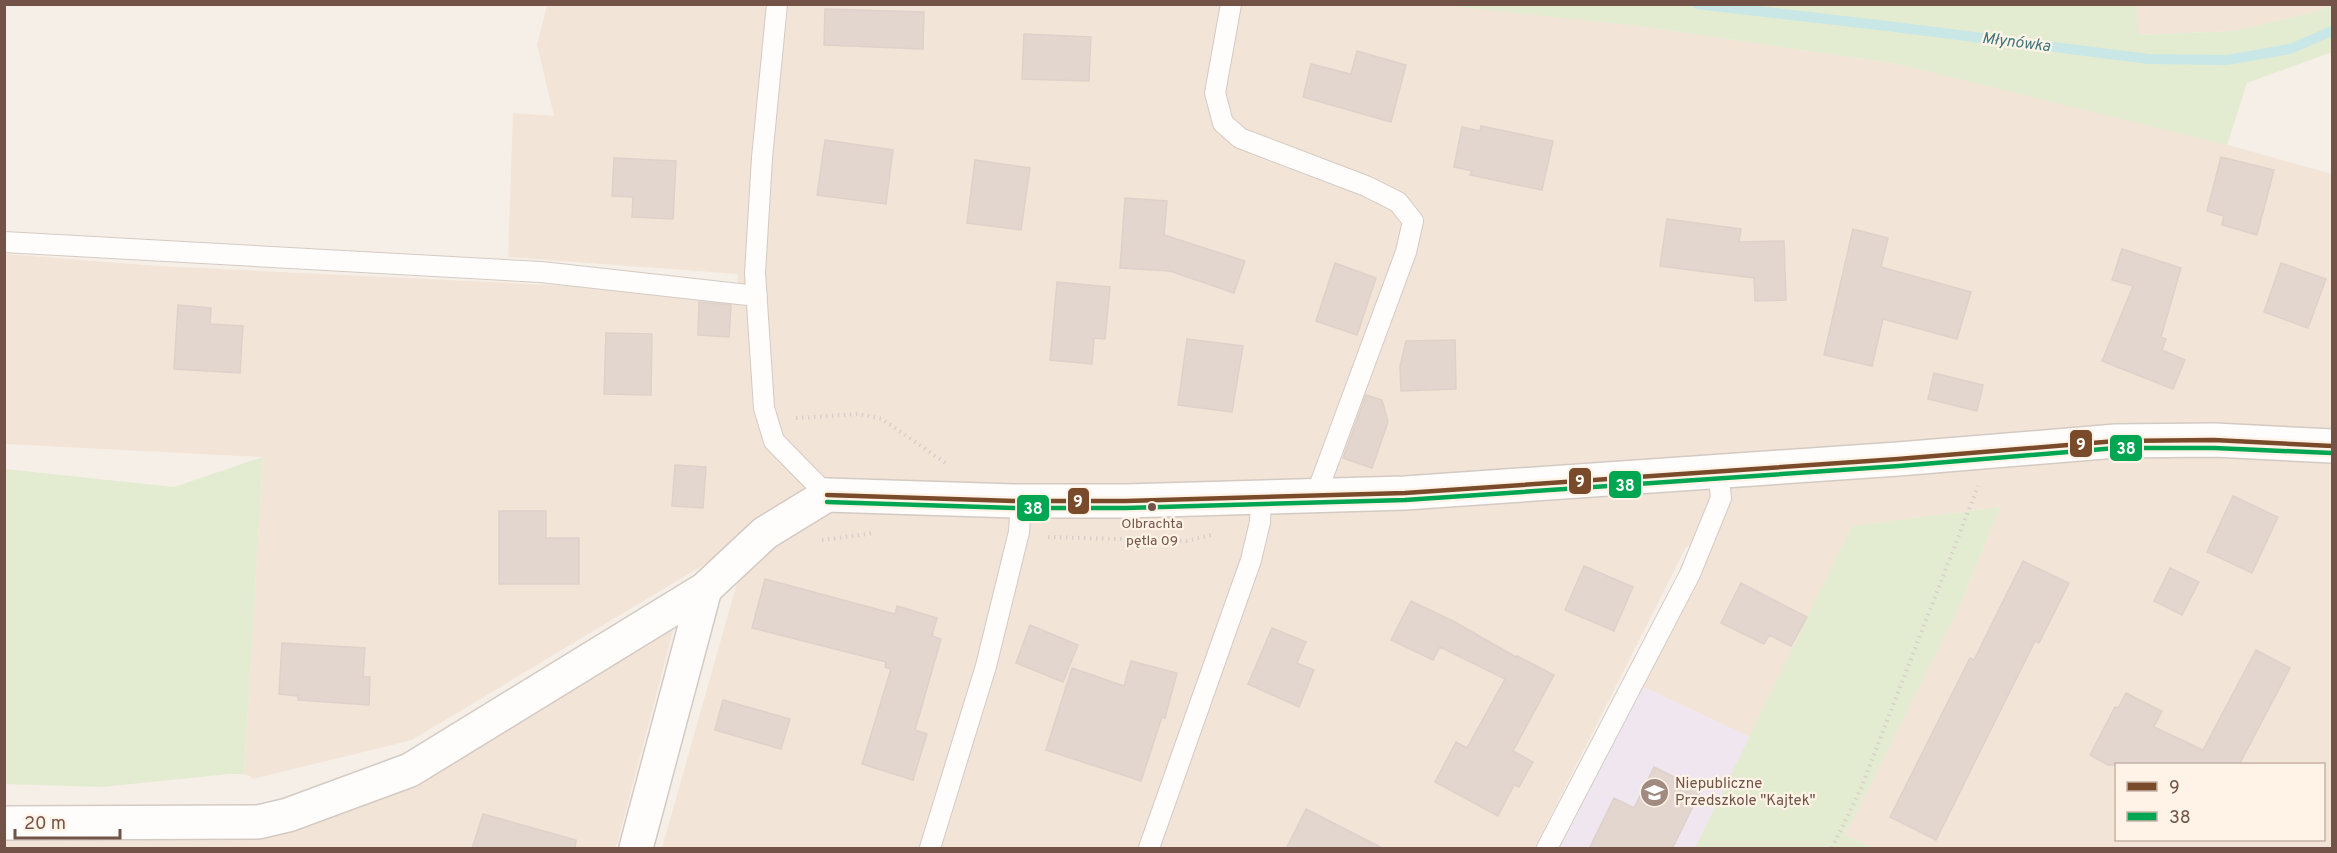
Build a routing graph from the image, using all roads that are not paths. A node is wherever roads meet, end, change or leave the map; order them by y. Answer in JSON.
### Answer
{"nodes":[{"id":1,"x":777,"y":4,"type":"edge"},
{"id":2,"x":1231,"y":4,"type":"edge"},
{"id":3,"x":4,"y":242,"type":"edge"},
{"id":4,"x":757,"y":296,"type":"junction"},
{"id":5,"x":2332,"y":446,"type":"edge"},
{"id":6,"x":1718,"y":470,"type":"junction"},
{"id":7,"x":827,"y":495,"type":"junction"},
{"id":8,"x":1316,"y":495,"type":"junction"},
{"id":9,"x":1261,"y":497,"type":"junction"},
{"id":10,"x":1021,"y":501,"type":"junction"},
{"id":11,"x":705,"y":589,"type":"junction"},
{"id":12,"x":4,"y":823,"type":"edge"},
{"id":13,"x":636,"y":849,"type":"edge"},
{"id":14,"x":930,"y":849,"type":"edge"},
{"id":15,"x":1149,"y":849,"type":"edge"},
{"id":16,"x":1547,"y":849,"type":"edge"}],
"edges":[{"from":1,"to":4,"type":"lane"},
{"from":2,"to":8,"type":"lane"},
{"from":3,"to":4,"type":"lane"},
{"from":4,"to":7,"type":"lane"},
{"from":5,"to":6,"type":"street"},
{"from":6,"to":8,"type":"street"},
{"from":6,"to":16,"type":"lane"},
{"from":7,"to":10,"type":"street"},
{"from":7,"to":11,"type":"street"},
{"from":8,"to":9,"type":"street"},
{"from":9,"to":10,"type":"street"},
{"from":9,"to":15,"type":"lane"},
{"from":10,"to":14,"type":"lane"},
{"from":11,"to":12,"type":"street"},
{"from":11,"to":13,"type":"street"}]}
